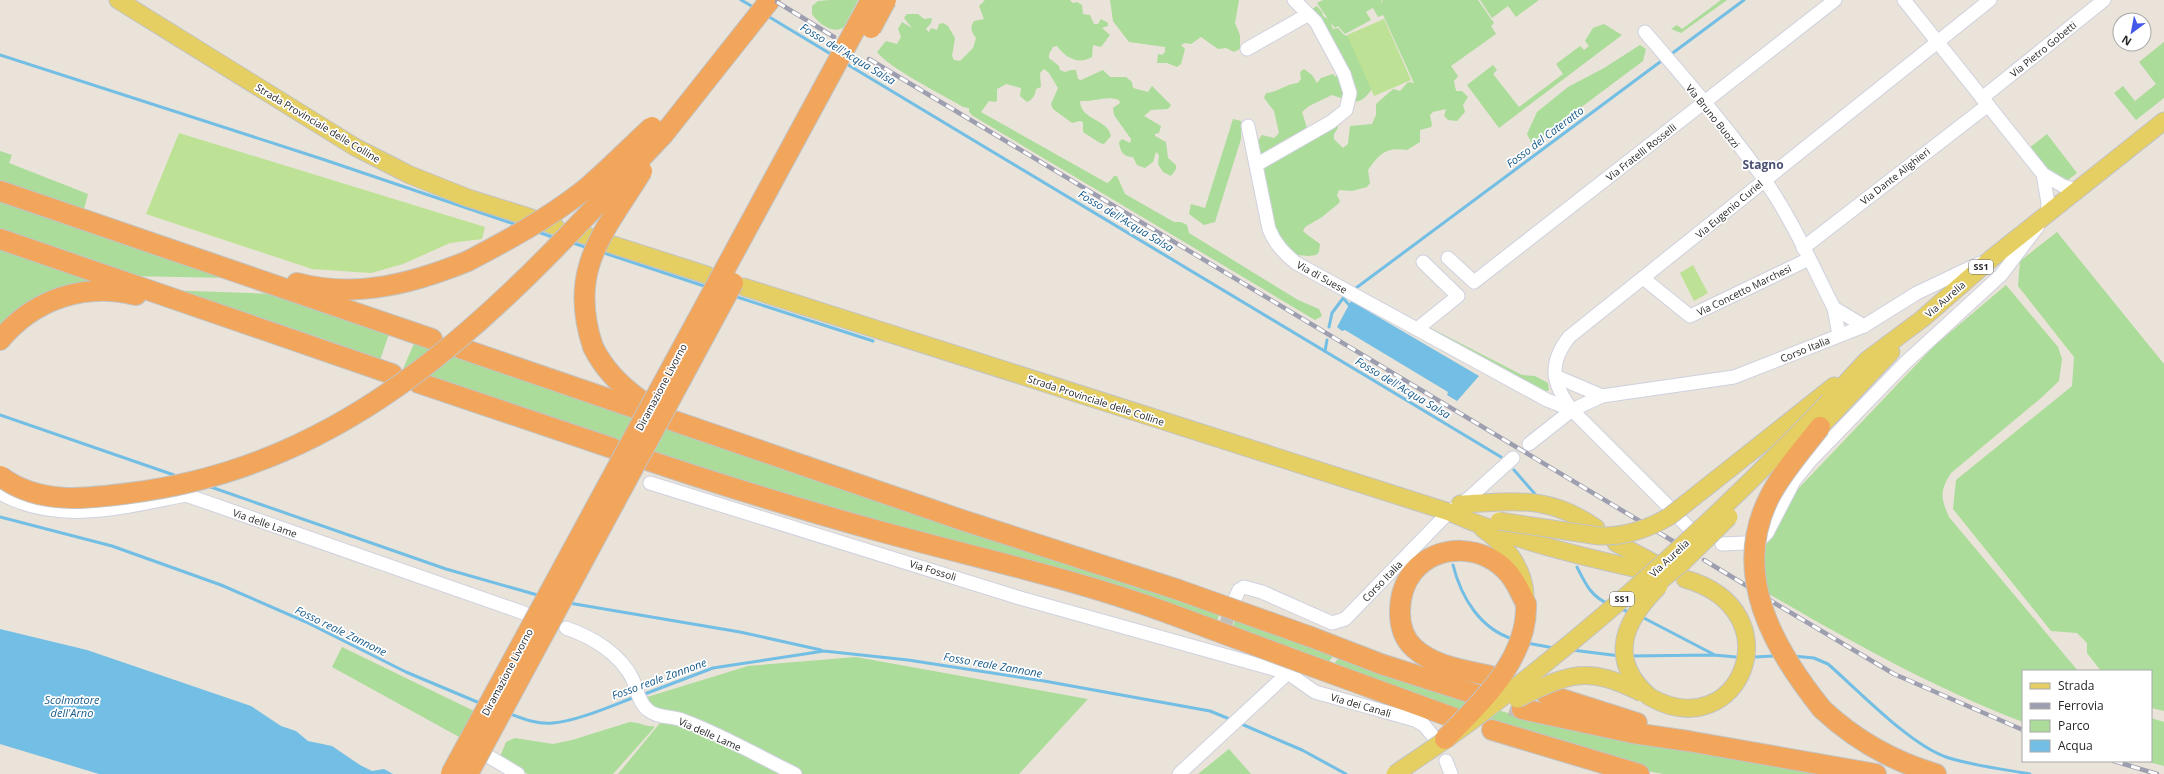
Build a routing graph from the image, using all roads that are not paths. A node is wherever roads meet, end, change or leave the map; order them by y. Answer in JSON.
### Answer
{"nodes":[{"id":1,"x":118,"y":0,"type":"edge"},
{"id":2,"x":754,"y":0,"type":"edge"},
{"id":3,"x":770,"y":0,"type":"edge"},
{"id":4,"x":871,"y":0,"type":"edge"},
{"id":5,"x":886,"y":0,"type":"edge"},
{"id":6,"x":1294,"y":0,"type":"edge"},
{"id":7,"x":1835,"y":0,"type":"edge"},
{"id":8,"x":1904,"y":0,"type":"edge"},
{"id":9,"x":1990,"y":0,"type":"edge"},
{"id":10,"x":2104,"y":0,"type":"edge"},
{"id":11,"x":1308,"y":15,"type":"junction"},
{"id":12,"x":1645,"y":32,"type":"dead end"},
{"id":13,"x":1937,"y":41,"type":"junction"},
{"id":14,"x":1247,"y":49,"type":"dead end"},
{"id":15,"x":1985,"y":101,"type":"junction"},
{"id":16,"x":1704,"y":103,"type":"junction"},
{"id":17,"x":2164,"y":121,"type":"edge"},
{"id":18,"x":1248,"y":126,"type":"dead end"},
{"id":19,"x":658,"y":131,"type":"junction"},
{"id":20,"x":1256,"y":165,"type":"junction"},
{"id":21,"x":2043,"y":174,"type":"junction"},
{"id":22,"x":1764,"y":180,"type":"junction"},
{"id":23,"x":0,"y":191,"type":"edge"},
{"id":24,"x":2078,"y":191,"type":"junction"},
{"id":25,"x":2046,"y":217,"type":"junction"},
{"id":26,"x":532,"y":218,"type":"dead end"},
{"id":27,"x":592,"y":238,"type":"dead end"},
{"id":28,"x":0,"y":239,"type":"edge"},
{"id":29,"x":1806,"y":253,"type":"junction"},
{"id":30,"x":1448,"y":258,"type":"dead end"},
{"id":31,"x":1992,"y":258,"type":"junction"},
{"id":32,"x":1423,"y":262,"type":"dead end"},
{"id":33,"x":226,"y":269,"type":"junction"},
{"id":34,"x":707,"y":275,"type":"dead end"},
{"id":35,"x":1643,"y":278,"type":"junction"},
{"id":36,"x":744,"y":287,"type":"dead end"},
{"id":37,"x":1834,"y":308,"type":"junction"},
{"id":38,"x":226,"y":317,"type":"junction"},
{"id":39,"x":1922,"y":319,"type":"junction"},
{"id":40,"x":1864,"y":326,"type":"junction"},
{"id":41,"x":1416,"y":329,"type":"junction"},
{"id":42,"x":1839,"y":335,"type":"junction"},
{"id":43,"x":432,"y":339,"type":"dead end"},
{"id":44,"x":0,"y":340,"type":"edge"},
{"id":45,"x":460,"y":348,"type":"dead end"},
{"id":46,"x":1867,"y":360,"type":"junction"},
{"id":47,"x":392,"y":374,"type":"dead end"},
{"id":48,"x":1554,"y":376,"type":"junction"},
{"id":49,"x":419,"y":383,"type":"dead end"},
{"id":50,"x":1602,"y":396,"type":"junction"},
{"id":51,"x":1834,"y":404,"type":"junction"},
{"id":52,"x":1572,"y":410,"type":"junction"},
{"id":53,"x":674,"y":421,"type":"dead end"},
{"id":54,"x":1820,"y":427,"type":"junction"},
{"id":55,"x":1529,"y":444,"type":"dead end"},
{"id":56,"x":612,"y":448,"type":"dead end"},
{"id":57,"x":1513,"y":458,"type":"dead end"},
{"id":58,"x":650,"y":461,"type":"dead end"},
{"id":59,"x":0,"y":466,"type":"edge"},
{"id":60,"x":0,"y":476,"type":"edge"},
{"id":61,"x":650,"y":483,"type":"dead end"},
{"id":62,"x":0,"y":493,"type":"edge"},
{"id":63,"x":1669,"y":507,"type":"dead end"},
{"id":64,"x":1455,"y":508,"type":"junction"},
{"id":65,"x":1679,"y":518,"type":"dead end"},
{"id":66,"x":1475,"y":524,"type":"junction"},
{"id":67,"x":1596,"y":528,"type":"dead end"},
{"id":68,"x":1689,"y":528,"type":"dead end"},
{"id":69,"x":1761,"y":539,"type":"dead end"},
{"id":70,"x":1616,"y":543,"type":"dead end"},
{"id":71,"x":1745,"y":543,"type":"dead end"},
{"id":72,"x":1722,"y":544,"type":"dead end"},
{"id":73,"x":1683,"y":571,"type":"junction"},
{"id":74,"x":1234,"y":601,"type":"tunnel mouth"},
{"id":75,"x":1526,"y":604,"type":"junction"},
{"id":76,"x":524,"y":613,"type":"dead end"},
{"id":77,"x":566,"y":628,"type":"dead end"},
{"id":78,"x":1295,"y":668,"type":"junction"},
{"id":79,"x":1510,"y":690,"type":"junction"},
{"id":80,"x":1546,"y":694,"type":"dead end"},
{"id":81,"x":1478,"y":696,"type":"tunnel mouth"},
{"id":82,"x":1650,"y":697,"type":"junction"},
{"id":83,"x":1454,"y":718,"type":"dead end"},
{"id":84,"x":1492,"y":730,"type":"dead end"},
{"id":85,"x":1439,"y":738,"type":"junction"},
{"id":86,"x":1688,"y":741,"type":"junction"},
{"id":87,"x":488,"y":756,"type":"dead end"},
{"id":88,"x":1446,"y":761,"type":"dead end"},
{"id":89,"x":451,"y":774,"type":"edge"},
{"id":90,"x":468,"y":774,"type":"edge"},
{"id":91,"x":518,"y":774,"type":"edge"},
{"id":92,"x":794,"y":774,"type":"edge"},
{"id":93,"x":1179,"y":774,"type":"edge"},
{"id":94,"x":1395,"y":774,"type":"edge"},
{"id":95,"x":1410,"y":774,"type":"edge"},
{"id":96,"x":1451,"y":774,"type":"edge"},
{"id":97,"x":1639,"y":774,"type":"edge"},
{"id":98,"x":1876,"y":774,"type":"edge"},
{"id":99,"x":1936,"y":774,"type":"edge"}],
"edges":[{"from":1,"to":26,"type":"main road","name":"Strada Provinciale delle Colline"},
{"from":2,"to":19,"type":"highway"},
{"from":3,"to":19,"type":"highway"},
{"from":4,"to":89,"type":"highway","name":"Diramazione Livorno","bridge":true},
{"from":5,"to":90,"type":"highway","name":"Diramazione Livorno","bridge":true},
{"from":6,"to":11,"type":"street"},
{"from":7,"to":16,"type":"street","name":"Via Fratelli Rosselli"},
{"from":8,"to":13,"type":"street"},
{"from":9,"to":13,"type":"street","name":"Via Eugenio Curiel"},
{"from":10,"to":15,"type":"street","name":"Via Pietro Gobetti"},
{"from":11,"to":14,"type":"street"},
{"from":11,"to":20,"type":"street"},
{"from":12,"to":16,"type":"street","name":"Via Bruno Buozzi"},
{"from":13,"to":15,"type":"street"},
{"from":13,"to":22,"type":"street","name":"Via Eugenio Curiel"},
{"from":15,"to":21,"type":"street"},
{"from":15,"to":29,"type":"street","name":"Via Dante Alighieri"},
{"from":16,"to":22,"type":"street","name":"Via Bruno Buozzi"},
{"from":16,"to":30,"type":"street","name":"Via Fratelli Rosselli"},
{"from":17,"to":24,"type":"main road","name":"Via Aurelia"},
{"from":18,"to":20,"type":"street","name":"Via di Suese"},
{"from":19,"to":33,"type":"highway","bridge":true},
{"from":19,"to":45,"type":"highway","bridge":true},
{"from":19,"to":59,"type":"highway","bridge":true},
{"from":19,"to":60,"type":"highway","bridge":true},
{"from":20,"to":41,"type":"street","name":"Via di Suese"},
{"from":21,"to":24,"type":"street"},
{"from":21,"to":25,"type":"street"},
{"from":22,"to":29,"type":"street","name":"Via Bruno Buozzi"},
{"from":22,"to":35,"type":"street","name":"Via Eugenio Curiel"},
{"from":23,"to":33,"type":"highway"},
{"from":24,"to":25,"type":"main road","name":"Via Aurelia"},
{"from":25,"to":31,"type":"main road","name":"Via Aurelia","number":"SS1"},
{"from":25,"to":69,"type":"street"},
{"from":27,"to":34,"type":"main road"},
{"from":28,"to":38,"type":"highway"},
{"from":29,"to":35,"type":"street","name":"Via Concetto Marchesi"},
{"from":29,"to":37,"type":"street","name":"Via Bruno Buozzi"},
{"from":31,"to":39,"type":"main road","name":"Via Aurelia","number":"SS1"},
{"from":31,"to":40,"type":"street","name":"Corso Italia"},
{"from":32,"to":41,"type":"street"},
{"from":33,"to":43,"type":"highway"},
{"from":35,"to":48,"type":"street","name":"Via Eugenio Curiel"},
{"from":36,"to":64,"type":"main road","name":"Strada Provinciale delle Colline"},
{"from":37,"to":40,"type":"street"},
{"from":37,"to":42,"type":"street","name":"Via Bruno Buozzi"},
{"from":38,"to":44,"type":"highway"},
{"from":38,"to":47,"type":"highway"},
{"from":39,"to":46,"type":"main road","name":"Via Aurelia","number":"SS1"},
{"from":39,"to":51,"type":"main road","name":"Via Aurelia","number":"SS1"},
{"from":40,"to":42,"type":"street","name":"Corso Italia"},
{"from":41,"to":52,"type":"street","name":"Via di Suese"},
{"from":42,"to":50,"type":"street","name":"Corso Italia"},
{"from":46,"to":51,"type":"main road","name":"Via Aurelia","number":"SS1"},
{"from":46,"to":64,"type":"main road","bridge":true},
{"from":48,"to":50,"type":"street"},
{"from":48,"to":52,"type":"street","name":"Via Eugenio Curiel"},
{"from":49,"to":56,"type":"highway"},
{"from":50,"to":52,"type":"street","name":"Corso Italia"},
{"from":51,"to":54,"type":"main road","name":"Via Aurelia","number":"SS1","bridge":true},
{"from":51,"to":85,"type":"main road","name":"Via Aurelia","number":"SS1","bridge":true},
{"from":52,"to":55,"type":"street","name":"Corso Italia"},
{"from":52,"to":63,"type":"street","name":"Via Eugenio Curiel"},
{"from":53,"to":81,"type":"highway","bridge":true},
{"from":54,"to":73,"type":"main road","name":"Via Aurelia","number":"SS1","bridge":true},
{"from":54,"to":99,"type":"highway","bridge":true},
{"from":57,"to":64,"type":"street","name":"Corso Italia"},
{"from":58,"to":78,"type":"highway","bridge":true},
{"from":61,"to":78,"type":"street","name":"Via Fossoli"},
{"from":62,"to":76,"type":"street","name":"Via delle Lame"},
{"from":64,"to":66,"type":"main road"},
{"from":64,"to":67,"type":"main road"},
{"from":64,"to":74,"type":"street","name":"Corso Italia"},
{"from":65,"to":68,"type":"street"},
{"from":66,"to":70,"type":"main road"},
{"from":66,"to":75,"type":"main road"},
{"from":71,"to":72,"type":"street"},
{"from":73,"to":79,"type":"main road","name":"Via Aurelia","number":"SS1","bridge":true},
{"from":73,"to":82,"type":"main road","bridge":true},
{"from":73,"to":82,"type":"main road"},
{"from":75,"to":79,"type":"highway"},
{"from":75,"to":85,"type":"highway","bridge":true},
{"from":77,"to":92,"type":"street","name":"Via delle Lame"},
{"from":78,"to":83,"type":"highway"},
{"from":78,"to":85,"type":"street","name":"Via dei Canali"},
{"from":78,"to":93,"type":"street"},
{"from":79,"to":82,"type":"main road","bridge":true},
{"from":79,"to":86,"type":"highway"},
{"from":79,"to":95,"type":"main road","name":"Via Aurelia","number":"SS1"},
{"from":80,"to":86,"type":"highway"},
{"from":84,"to":97,"type":"highway"},
{"from":85,"to":94,"type":"main road","name":"Via Aurelia","number":"SS1","bridge":true},
{"from":86,"to":98,"type":"highway"},
{"from":87,"to":91,"type":"street"},
{"from":88,"to":96,"type":"street"}]}
